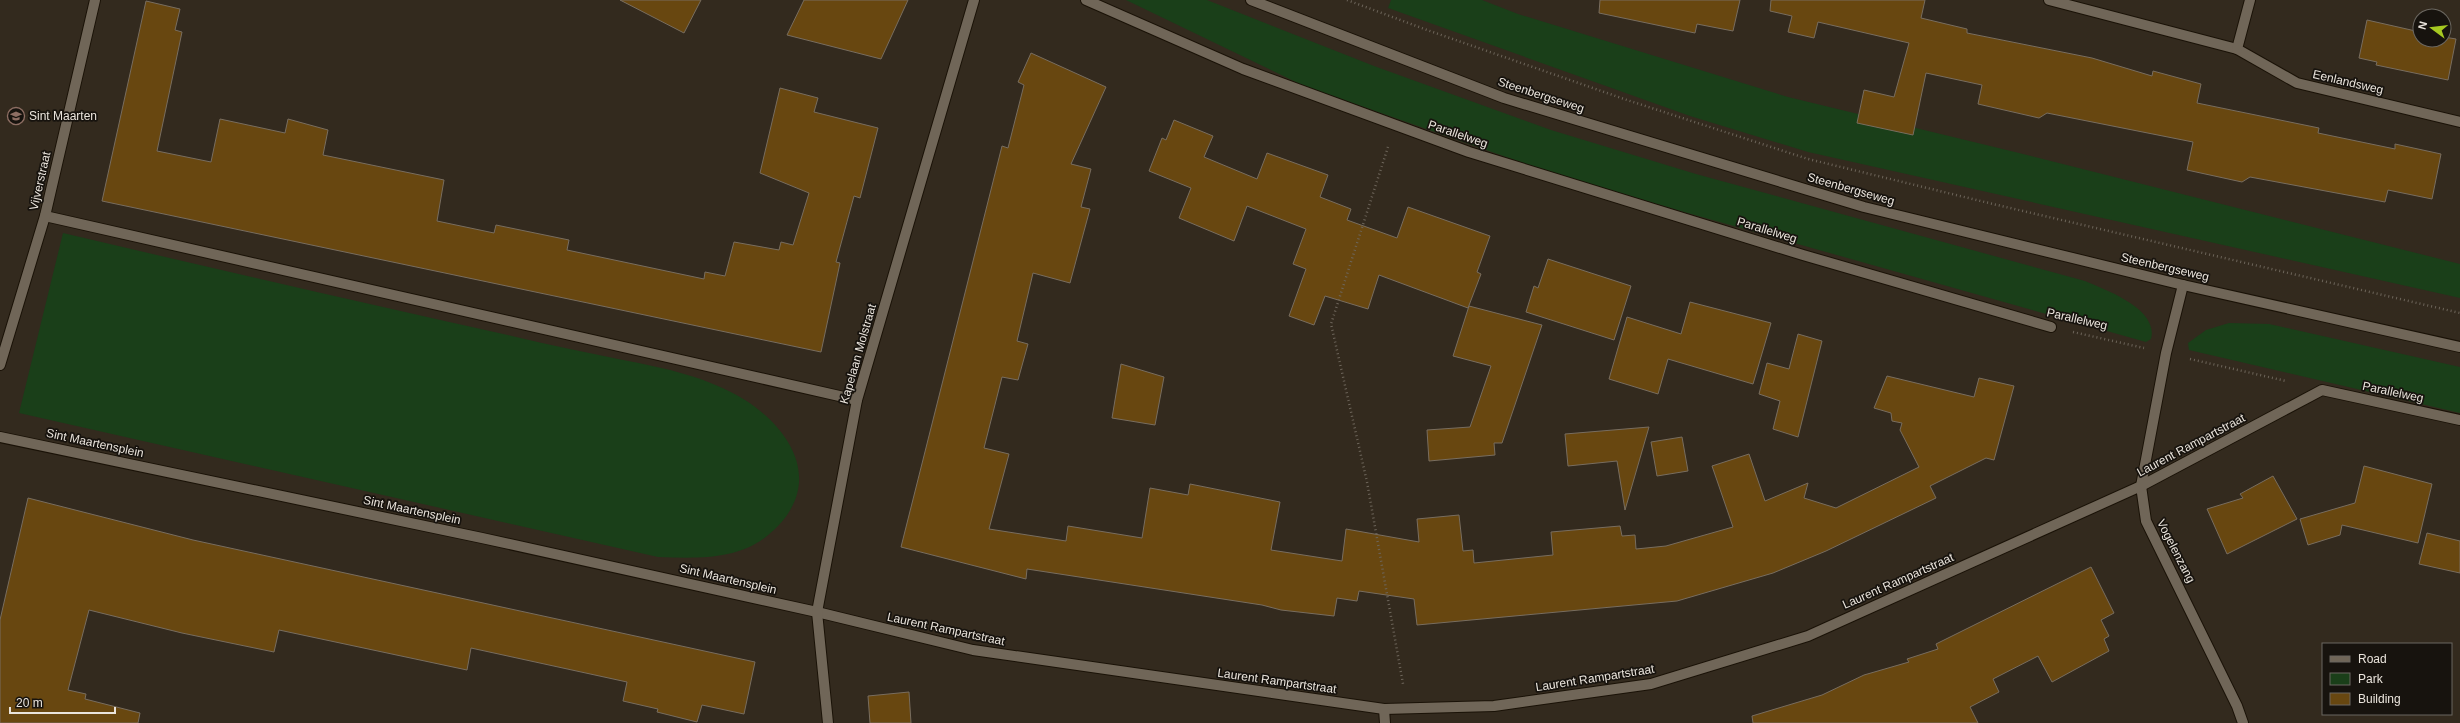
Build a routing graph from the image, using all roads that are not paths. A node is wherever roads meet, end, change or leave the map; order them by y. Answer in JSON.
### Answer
{"nodes":[{"id":1,"x":95,"y":0,"type":"edge"},
{"id":2,"x":974,"y":0,"type":"edge"},
{"id":3,"x":1086,"y":0,"type":"edge"},
{"id":4,"x":1251,"y":0,"type":"edge"},
{"id":5,"x":2049,"y":0,"type":"edge"},
{"id":6,"x":2250,"y":0,"type":"edge"},
{"id":7,"x":2238,"y":49,"type":"junction"},
{"id":8,"x":2460,"y":122,"type":"edge"},
{"id":9,"x":45,"y":216,"type":"junction"},
{"id":10,"x":2183,"y":285,"type":"junction"},
{"id":11,"x":2051,"y":327,"type":"road end"},
{"id":12,"x":2460,"y":347,"type":"edge"},
{"id":13,"x":0,"y":365,"type":"edge"},
{"id":14,"x":2322,"y":390,"type":"joint"},
{"id":15,"x":857,"y":400,"type":"junction"},
{"id":16,"x":2460,"y":420,"type":"edge"},
{"id":17,"x":0,"y":437,"type":"edge"},
{"id":18,"x":2142,"y":486,"type":"junction"},
{"id":19,"x":817,"y":612,"type":"junction"},
{"id":20,"x":1384,"y":709,"type":"junction"},
{"id":21,"x":828,"y":723,"type":"edge"},
{"id":22,"x":1385,"y":723,"type":"edge"},
{"id":23,"x":2243,"y":723,"type":"edge"}],
"edges":[{"from":1,"to":9,"type":"street","name":"Vijverstraat"},
{"from":2,"to":15,"type":"street","name":"Kapelaan Molstraat"},
{"from":3,"to":11,"type":"street","name":"Parallelweg"},
{"from":4,"to":10,"type":"street","name":"Steenbergseweg"},
{"from":5,"to":7,"type":"street","name":"Eenlandsweg"},
{"from":6,"to":7,"type":"street"},
{"from":7,"to":8,"type":"street","name":"Eenlandsweg"},
{"from":9,"to":13,"type":"street","name":"Vijverstraat"},
{"from":9,"to":15,"type":"street"},
{"from":10,"to":12,"type":"street","name":"Steenbergseweg"},
{"from":10,"to":18,"type":"street","name":"Vogelenzang"},
{"from":14,"to":16,"type":"street","name":"Parallelweg"},
{"from":14,"to":18,"type":"street","name":"Laurent Rampartstraat"},
{"from":15,"to":19,"type":"street","name":"Kapelaan Molstraat"},
{"from":17,"to":19,"type":"street","name":"Sint Maartensplein"},
{"from":18,"to":20,"type":"street","name":"Laurent Rampartstraat"},
{"from":18,"to":23,"type":"street","name":"Vogelenzang"},
{"from":19,"to":20,"type":"street","name":"Laurent Rampartstraat"},
{"from":19,"to":21,"type":"street","name":"Kapelaan Molstraat"},
{"from":20,"to":22,"type":"street"}]}
